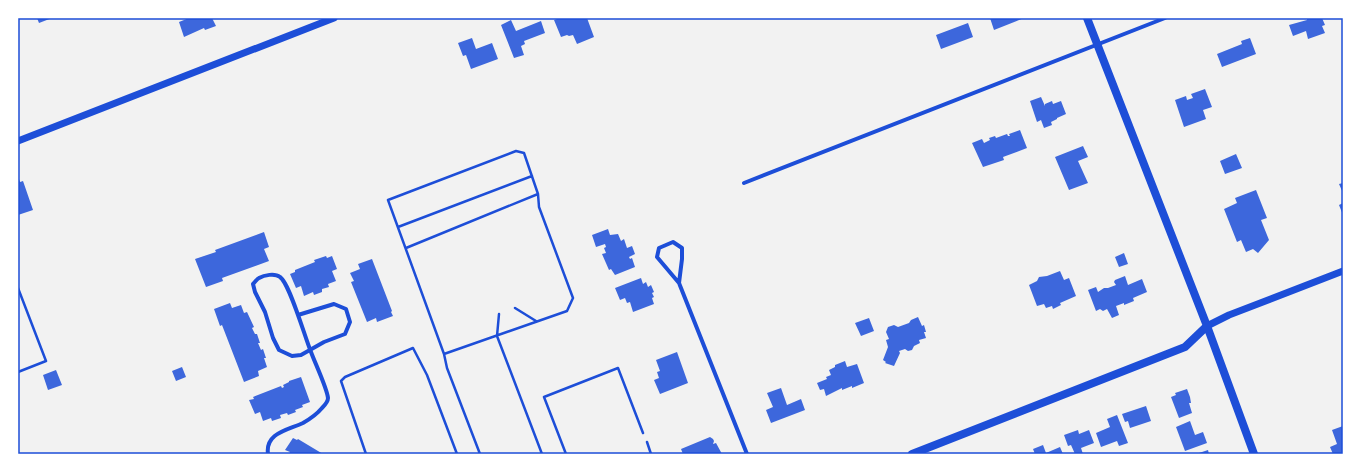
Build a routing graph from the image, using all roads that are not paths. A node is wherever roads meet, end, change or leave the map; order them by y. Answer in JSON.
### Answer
{"nodes":[{"id":1,"x":334,"y":18,"type":"edge"},
{"id":2,"x":1087,"y":18,"type":"edge"},
{"id":3,"x":1165,"y":18,"type":"edge"},
{"id":4,"x":1098,"y":45,"type":"junction"},
{"id":5,"x":18,"y":141,"type":"edge"},
{"id":6,"x":532,"y":176,"type":"junction"},
{"id":7,"x":744,"y":183,"type":"dead end"},
{"id":8,"x":538,"y":194,"type":"junction"},
{"id":9,"x":398,"y":228,"type":"junction"},
{"id":10,"x":406,"y":248,"type":"junction"},
{"id":11,"x":1343,"y":271,"type":"edge"},
{"id":12,"x":679,"y":282,"type":"junction"},
{"id":13,"x":18,"y":288,"type":"edge"},
{"id":14,"x":515,"y":308,"type":"dead end"},
{"id":15,"x":499,"y":314,"type":"dead end"},
{"id":16,"x":298,"y":315,"type":"junction"},
{"id":17,"x":536,"y":321,"type":"junction"},
{"id":18,"x":1207,"y":326,"type":"junction"},
{"id":19,"x":497,"y":336,"type":"junction"},
{"id":20,"x":310,"y":351,"type":"junction"},
{"id":21,"x":444,"y":354,"type":"junction"},
{"id":22,"x":18,"y":372,"type":"edge"},
{"id":23,"x":643,"y":433,"type":"dead end"},
{"id":24,"x":647,"y":442,"type":"dead end"},
{"id":25,"x":268,"y":454,"type":"edge"},
{"id":26,"x":366,"y":454,"type":"edge"},
{"id":27,"x":457,"y":454,"type":"edge"},
{"id":28,"x":480,"y":454,"type":"edge"},
{"id":29,"x":542,"y":454,"type":"edge"},
{"id":30,"x":566,"y":454,"type":"edge"},
{"id":31,"x":651,"y":454,"type":"edge"},
{"id":32,"x":747,"y":454,"type":"edge"},
{"id":33,"x":912,"y":454,"type":"edge"},
{"id":34,"x":1254,"y":454,"type":"edge"}],
"edges":[{"from":1,"to":5,"type":"street"},
{"from":2,"to":4,"type":"main road"},
{"from":3,"to":4,"type":"street"},
{"from":4,"to":7,"type":"street"},
{"from":4,"to":18,"type":"main road"},
{"from":6,"to":8,"type":"lane"},
{"from":6,"to":9,"type":"lane"},
{"from":6,"to":9,"type":"lane"},
{"from":8,"to":10,"type":"lane"},
{"from":8,"to":17,"type":"lane"},
{"from":9,"to":10,"type":"lane"},
{"from":10,"to":21,"type":"lane"},
{"from":11,"to":18,"type":"street"},
{"from":12,"to":12,"type":"street"},
{"from":12,"to":32,"type":"street"},
{"from":13,"to":22,"type":"lane"},
{"from":14,"to":17,"type":"lane"},
{"from":15,"to":19,"type":"lane"},
{"from":16,"to":20,"type":"street"},
{"from":16,"to":20,"type":"street"},
{"from":16,"to":20,"type":"street"},
{"from":17,"to":19,"type":"lane"},
{"from":18,"to":33,"type":"main road"},
{"from":18,"to":34,"type":"main road"},
{"from":19,"to":21,"type":"lane"},
{"from":19,"to":29,"type":"lane"},
{"from":20,"to":25,"type":"street"},
{"from":21,"to":28,"type":"lane"},
{"from":23,"to":30,"type":"lane"},
{"from":24,"to":31,"type":"lane"},
{"from":26,"to":27,"type":"lane"}]}
